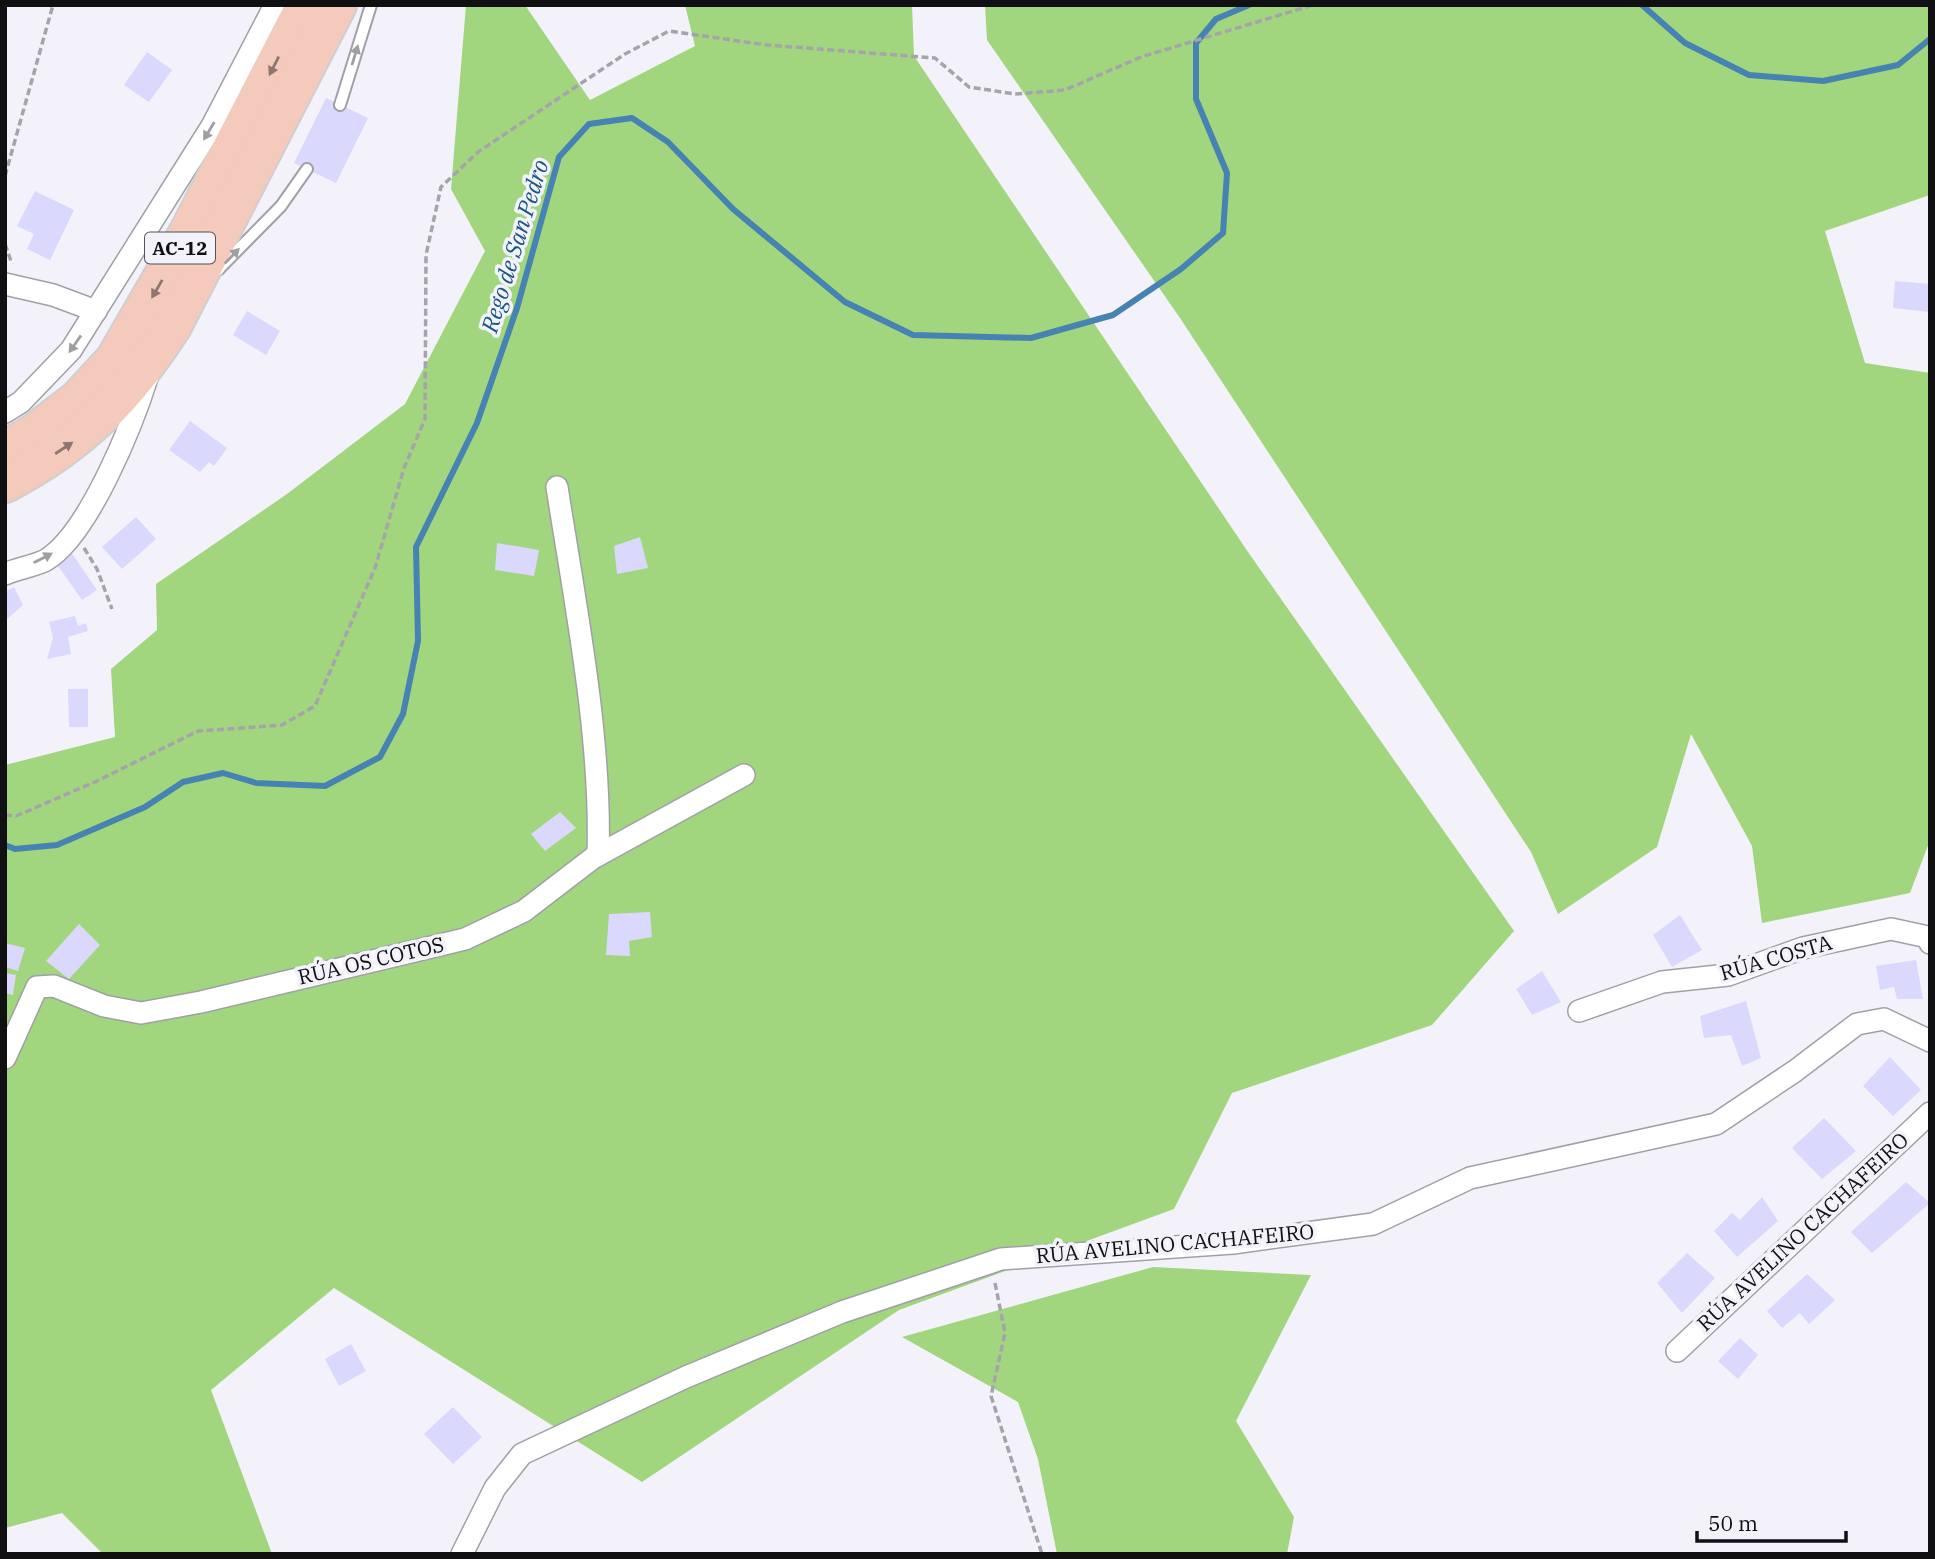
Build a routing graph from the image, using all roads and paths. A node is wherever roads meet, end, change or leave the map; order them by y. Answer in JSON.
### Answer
{"nodes":[{"id":1,"x":53,"y":5,"type":"edge"},
{"id":2,"x":275,"y":5,"type":"edge"},
{"id":3,"x":306,"y":5,"type":"edge"},
{"id":4,"x":338,"y":5,"type":"edge"},
{"id":5,"x":371,"y":5,"type":"edge"},
{"id":6,"x":1313,"y":5,"type":"edge"},
{"id":7,"x":340,"y":105,"type":"dead end"},
{"id":8,"x":307,"y":169,"type":"dead end"},
{"id":9,"x":5,"y":176,"type":"edge"},
{"id":10,"x":5,"y":284,"type":"edge"},
{"id":11,"x":183,"y":303,"type":"junction"},
{"id":12,"x":96,"y":311,"type":"junction"},
{"id":13,"x":154,"y":354,"type":"junction"},
{"id":14,"x":5,"y":412,"type":"edge"},
{"id":15,"x":5,"y":450,"type":"edge"},
{"id":16,"x":5,"y":483,"type":"edge"},
{"id":17,"x":557,"y":487,"type":"dead end"},
{"id":18,"x":75,"y":533,"type":"junction"},
{"id":19,"x":5,"y":574,"type":"edge"},
{"id":20,"x":112,"y":609,"type":"dead end"},
{"id":21,"x":744,"y":775,"type":"dead end"},
{"id":22,"x":5,"y":815,"type":"edge"},
{"id":23,"x":598,"y":855,"type":"junction"},
{"id":24,"x":1930,"y":943,"type":"edge"},
{"id":25,"x":1579,"y":1011,"type":"dead end"},
{"id":26,"x":1930,"y":1041,"type":"edge"},
{"id":27,"x":5,"y":1058,"type":"edge"},
{"id":28,"x":1930,"y":1113,"type":"edge"},
{"id":29,"x":989,"y":1263,"type":"junction"},
{"id":30,"x":1677,"y":1351,"type":"dead end"},
{"id":31,"x":462,"y":1554,"type":"edge"},
{"id":32,"x":1042,"y":1554,"type":"edge"}],
"edges":[{"from":1,"to":9,"type":"path"},
{"from":2,"to":12,"type":"street","one_way":true},
{"from":3,"to":15,"type":"highway","number":"AC-12","one_way":true},
{"from":4,"to":11,"type":"highway","number":"AC-12"},
{"from":7,"to":5,"type":"lane","one_way":true},
{"from":6,"to":22,"type":"path"},
{"from":11,"to":8,"type":"lane","one_way":true},
{"from":10,"to":12,"type":"street"},
{"from":11,"to":13,"type":"highway","number":"AC-12"},
{"from":12,"to":14,"type":"street","one_way":true},
{"from":16,"to":13,"type":"highway","number":"AC-12","one_way":true},
{"from":13,"to":18,"type":"street"},
{"from":17,"to":23,"type":"street"},
{"from":19,"to":18,"type":"street","one_way":true},
{"from":18,"to":20,"type":"path"},
{"from":21,"to":23,"type":"street","name":"RÚA OS COTOS"},
{"from":23,"to":27,"type":"street","name":"RÚA OS COTOS"},
{"from":24,"to":25,"type":"street","name":"RÚA COSTA"},
{"from":26,"to":29,"type":"street","name":"RÚA AVELINO CACHAFEIRO"},
{"from":28,"to":30,"type":"street","name":"RÚA AVELINO CACHAFEIRO"},
{"from":29,"to":31,"type":"street","name":"RÚA AVELINO CACHAFEIRO"},
{"from":29,"to":32,"type":"path"}]}
